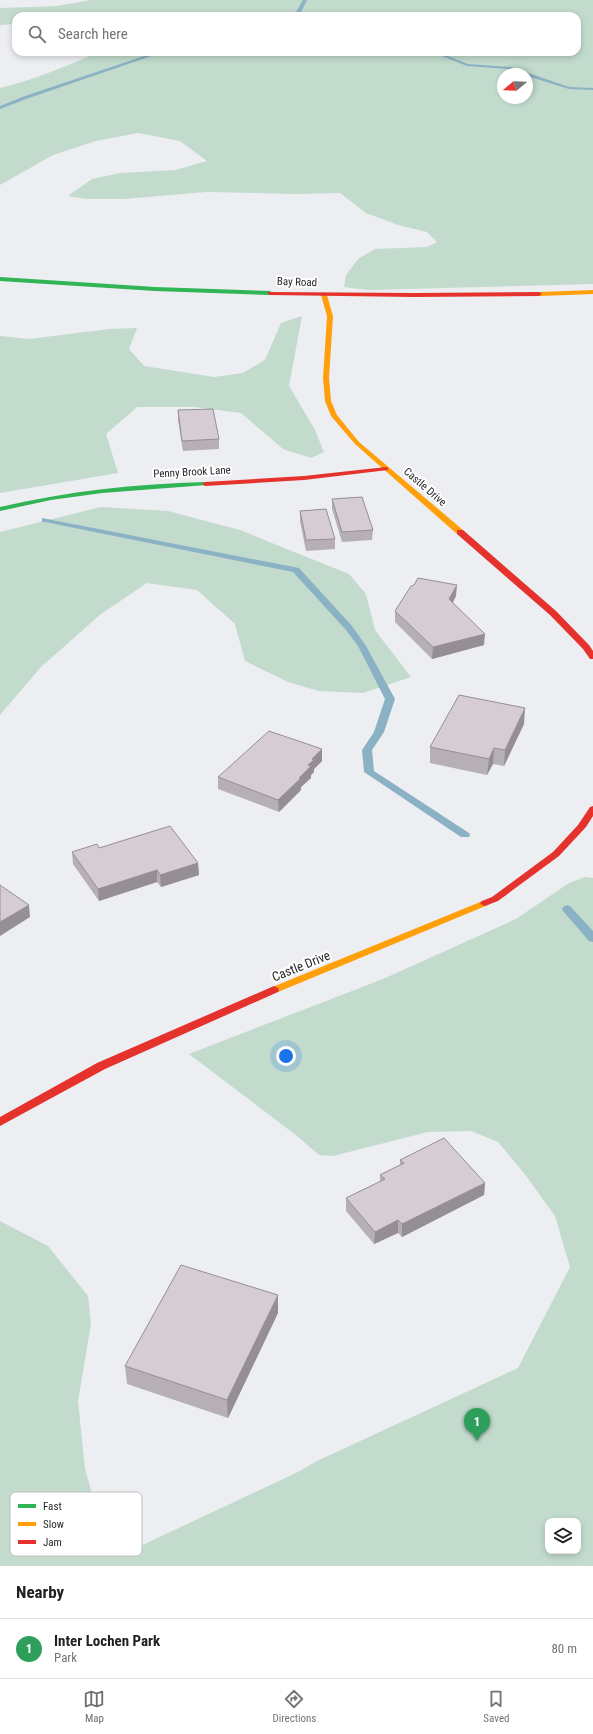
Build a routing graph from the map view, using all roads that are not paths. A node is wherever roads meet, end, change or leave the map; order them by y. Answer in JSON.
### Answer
{"nodes":[{"id":1,"x":0,"y":279,"type":"edge"},
{"id":2,"x":593,"y":292,"type":"edge"},
{"id":3,"x":324,"y":295,"type":"junction"},
{"id":4,"x":386,"y":469,"type":"junction"},
{"id":5,"x":0,"y":509,"type":"edge"},
{"id":6,"x":593,"y":657,"type":"edge"},
{"id":7,"x":593,"y":809,"type":"edge"},
{"id":8,"x":0,"y":1122,"type":"edge"}],
"edges":[{"from":1,"to":3,"type":"street","name":"Bay Road"},
{"from":2,"to":3,"type":"street","name":"Bay Road"},
{"from":3,"to":4,"type":"street","name":"Castle Drive"},
{"from":4,"to":5,"type":"street","name":"Penny Brook Lane"},
{"from":4,"to":6,"type":"street","name":"Castle Drive"},
{"from":7,"to":8,"type":"street","name":"Castle Drive"}]}
